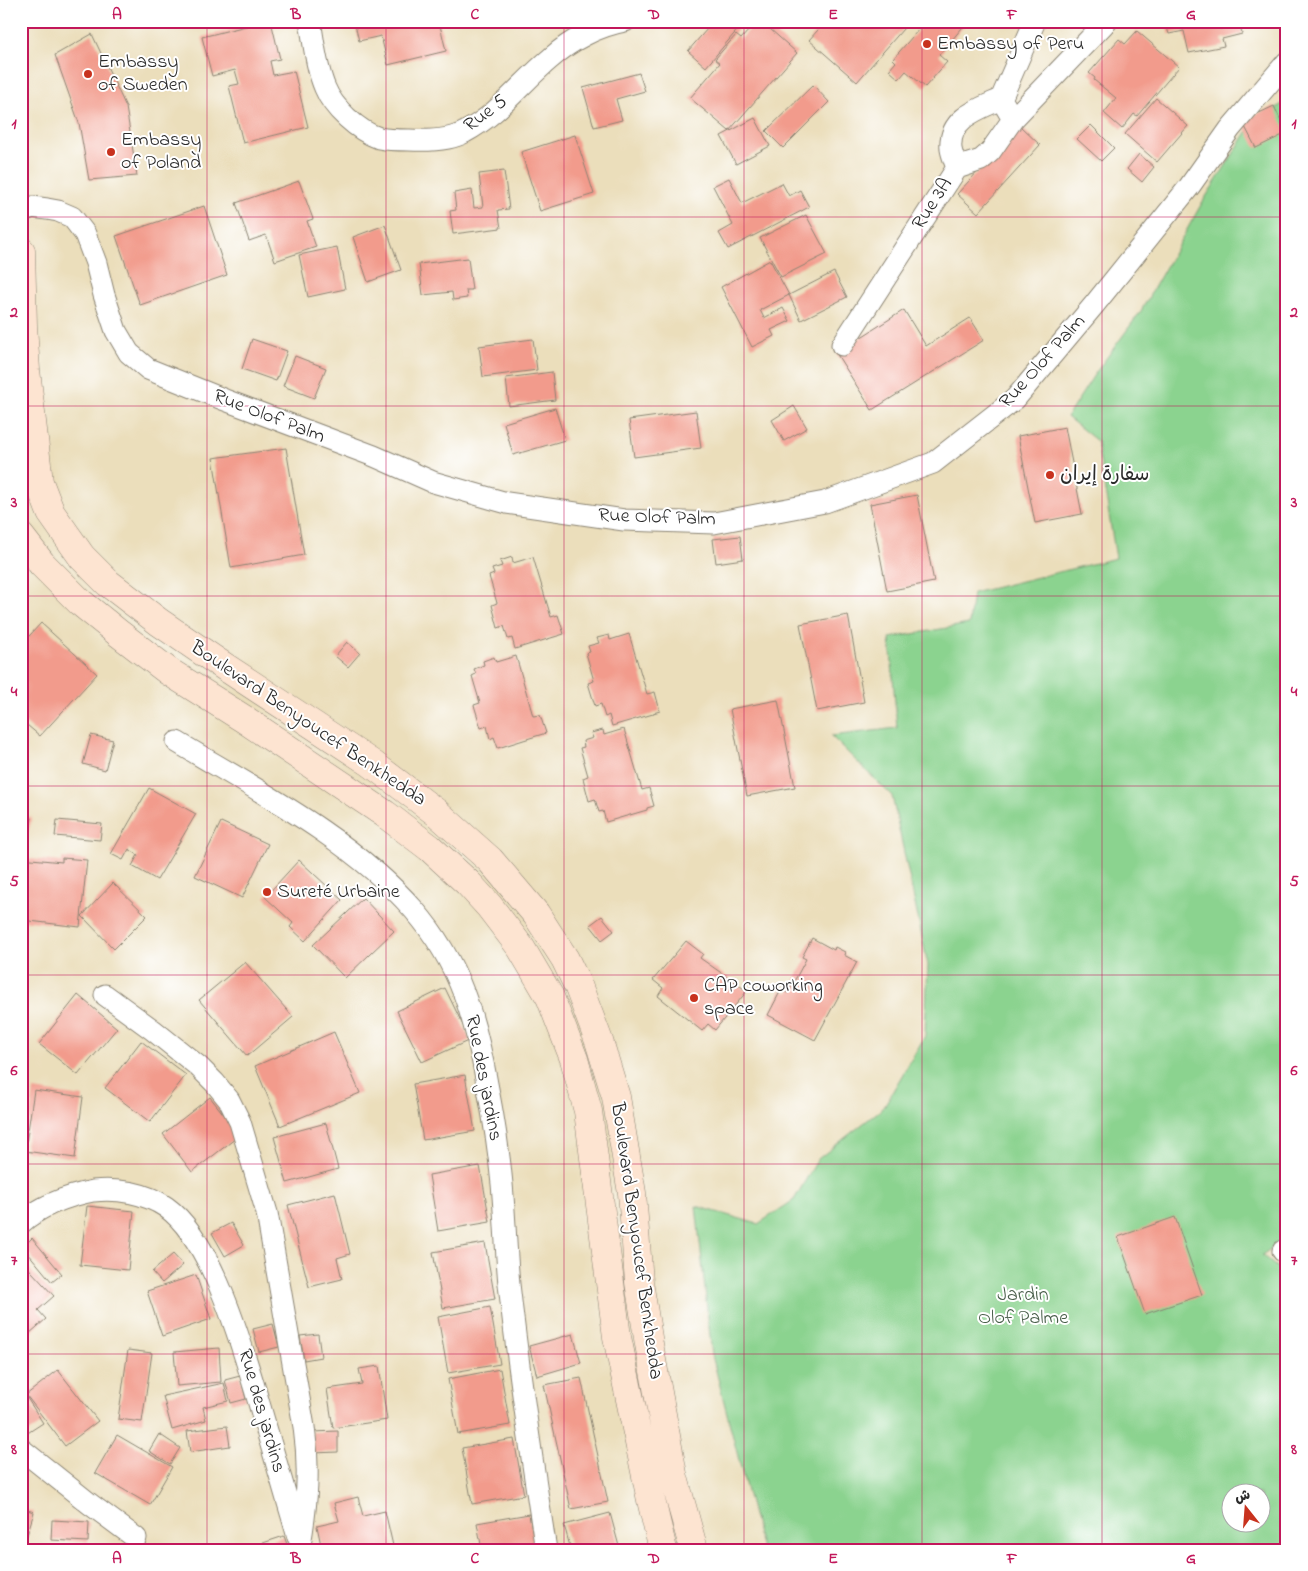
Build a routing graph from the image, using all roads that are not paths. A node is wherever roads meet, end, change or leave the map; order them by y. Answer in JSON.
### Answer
{"nodes":[{"id":1,"x":310,"y":21,"type":"edge"},
{"id":2,"x":625,"y":21,"type":"edge"},
{"id":3,"x":1035,"y":21,"type":"edge"},
{"id":4,"x":1108,"y":21,"type":"edge"},
{"id":5,"x":1287,"y":62,"type":"edge"},
{"id":6,"x":1001,"y":99,"type":"junction"},
{"id":7,"x":1013,"y":119,"type":"junction"},
{"id":8,"x":956,"y":168,"type":"junction"},
{"id":9,"x":21,"y":212,"type":"edge"},
{"id":10,"x":21,"y":251,"type":"edge"},
{"id":11,"x":842,"y":345,"type":"dead end"},
{"id":12,"x":21,"y":536,"type":"edge"},
{"id":13,"x":177,"y":742,"type":"dead end"},
{"id":14,"x":105,"y":995,"type":"dead end"},
{"id":15,"x":21,"y":1223,"type":"edge"},
{"id":16,"x":21,"y":1449,"type":"edge"},
{"id":17,"x":136,"y":1538,"type":"dead end"},
{"id":18,"x":300,"y":1548,"type":"edge"},
{"id":19,"x":546,"y":1550,"type":"edge"},
{"id":20,"x":663,"y":1550,"type":"edge"},
{"id":21,"x":694,"y":1550,"type":"edge"}],
"edges":[{"from":1,"to":2,"type":"street","name":"Rue 5"},
{"from":3,"to":6,"type":"street"},
{"from":4,"to":7,"type":"street","name":"Rue 3A"},
{"from":5,"to":9,"type":"street","name":"Rue Olof Palm"},
{"from":6,"to":7,"type":"street"},
{"from":6,"to":8,"type":"street"},
{"from":7,"to":8,"type":"street","name":"Rue 3A"},
{"from":8,"to":11,"type":"street","name":"Rue 3A"},
{"from":10,"to":21,"type":"main road","name":"Boulevard Benyoucef Benkhedda"},
{"from":12,"to":20,"type":"main road","name":"Boulevard Benyoucef Benkhedda"},
{"from":13,"to":19,"type":"street","name":"Rue des jardins"},
{"from":14,"to":18,"type":"street"},
{"from":15,"to":18,"type":"street","name":"Rue des jardins"},
{"from":16,"to":17,"type":"street"}]}
